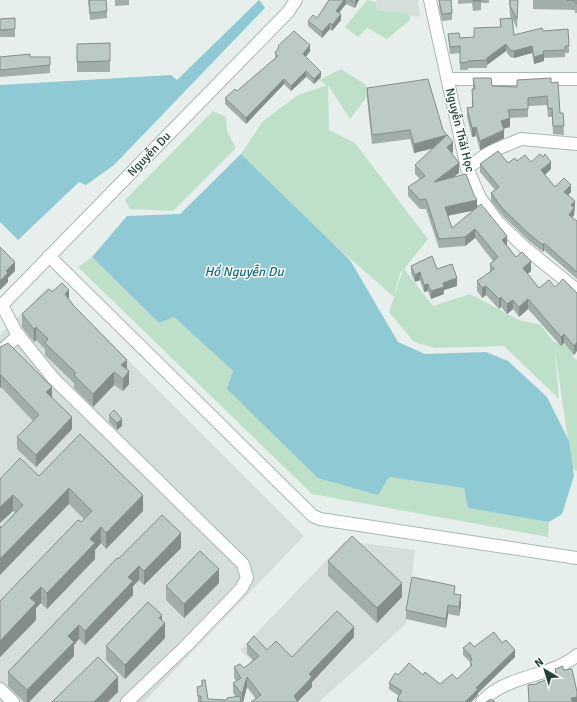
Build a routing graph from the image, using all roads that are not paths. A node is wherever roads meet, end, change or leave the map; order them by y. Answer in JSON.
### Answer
{"nodes":[{"id":1,"x":296,"y":0,"type":"edge"},
{"id":2,"x":430,"y":0,"type":"edge"},
{"id":3,"x":448,"y":79,"type":"junction"},
{"id":4,"x":577,"y":79,"type":"edge"},
{"id":5,"x":577,"y":144,"type":"edge"},
{"id":6,"x":467,"y":168,"type":"junction"},
{"id":7,"x":49,"y":256,"type":"junction"},
{"id":8,"x":577,"y":290,"type":"edge"},
{"id":9,"x":1,"y":306,"type":"edge"},
{"id":10,"x":19,"y":335,"type":"junction"},
{"id":11,"x":0,"y":352,"type":"edge"},
{"id":12,"x":577,"y":558,"type":"edge"},
{"id":13,"x":577,"y":655,"type":"edge"},
{"id":14,"x":0,"y":689,"type":"edge"},
{"id":15,"x":12,"y":702,"type":"edge"},
{"id":16,"x":127,"y":702,"type":"edge"},
{"id":17,"x":482,"y":702,"type":"edge"}],
"edges":[{"from":1,"to":7,"type":"street","name":"Nguyễn Du"},
{"from":2,"to":3,"type":"street","name":"Nguyễn Thái Học"},
{"from":3,"to":4,"type":"street"},
{"from":3,"to":6,"type":"street","name":"Nguyễn Thái Học"},
{"from":5,"to":6,"type":"street"},
{"from":6,"to":8,"type":"street","name":"Nguyễn Thái Học"},
{"from":7,"to":9,"type":"street","name":"Nguyễn Du"},
{"from":7,"to":12,"type":"street"},
{"from":9,"to":10,"type":"street"},
{"from":10,"to":11,"type":"street"},
{"from":10,"to":16,"type":"street"},
{"from":13,"to":17,"type":"street"},
{"from":14,"to":15,"type":"street"}]}
